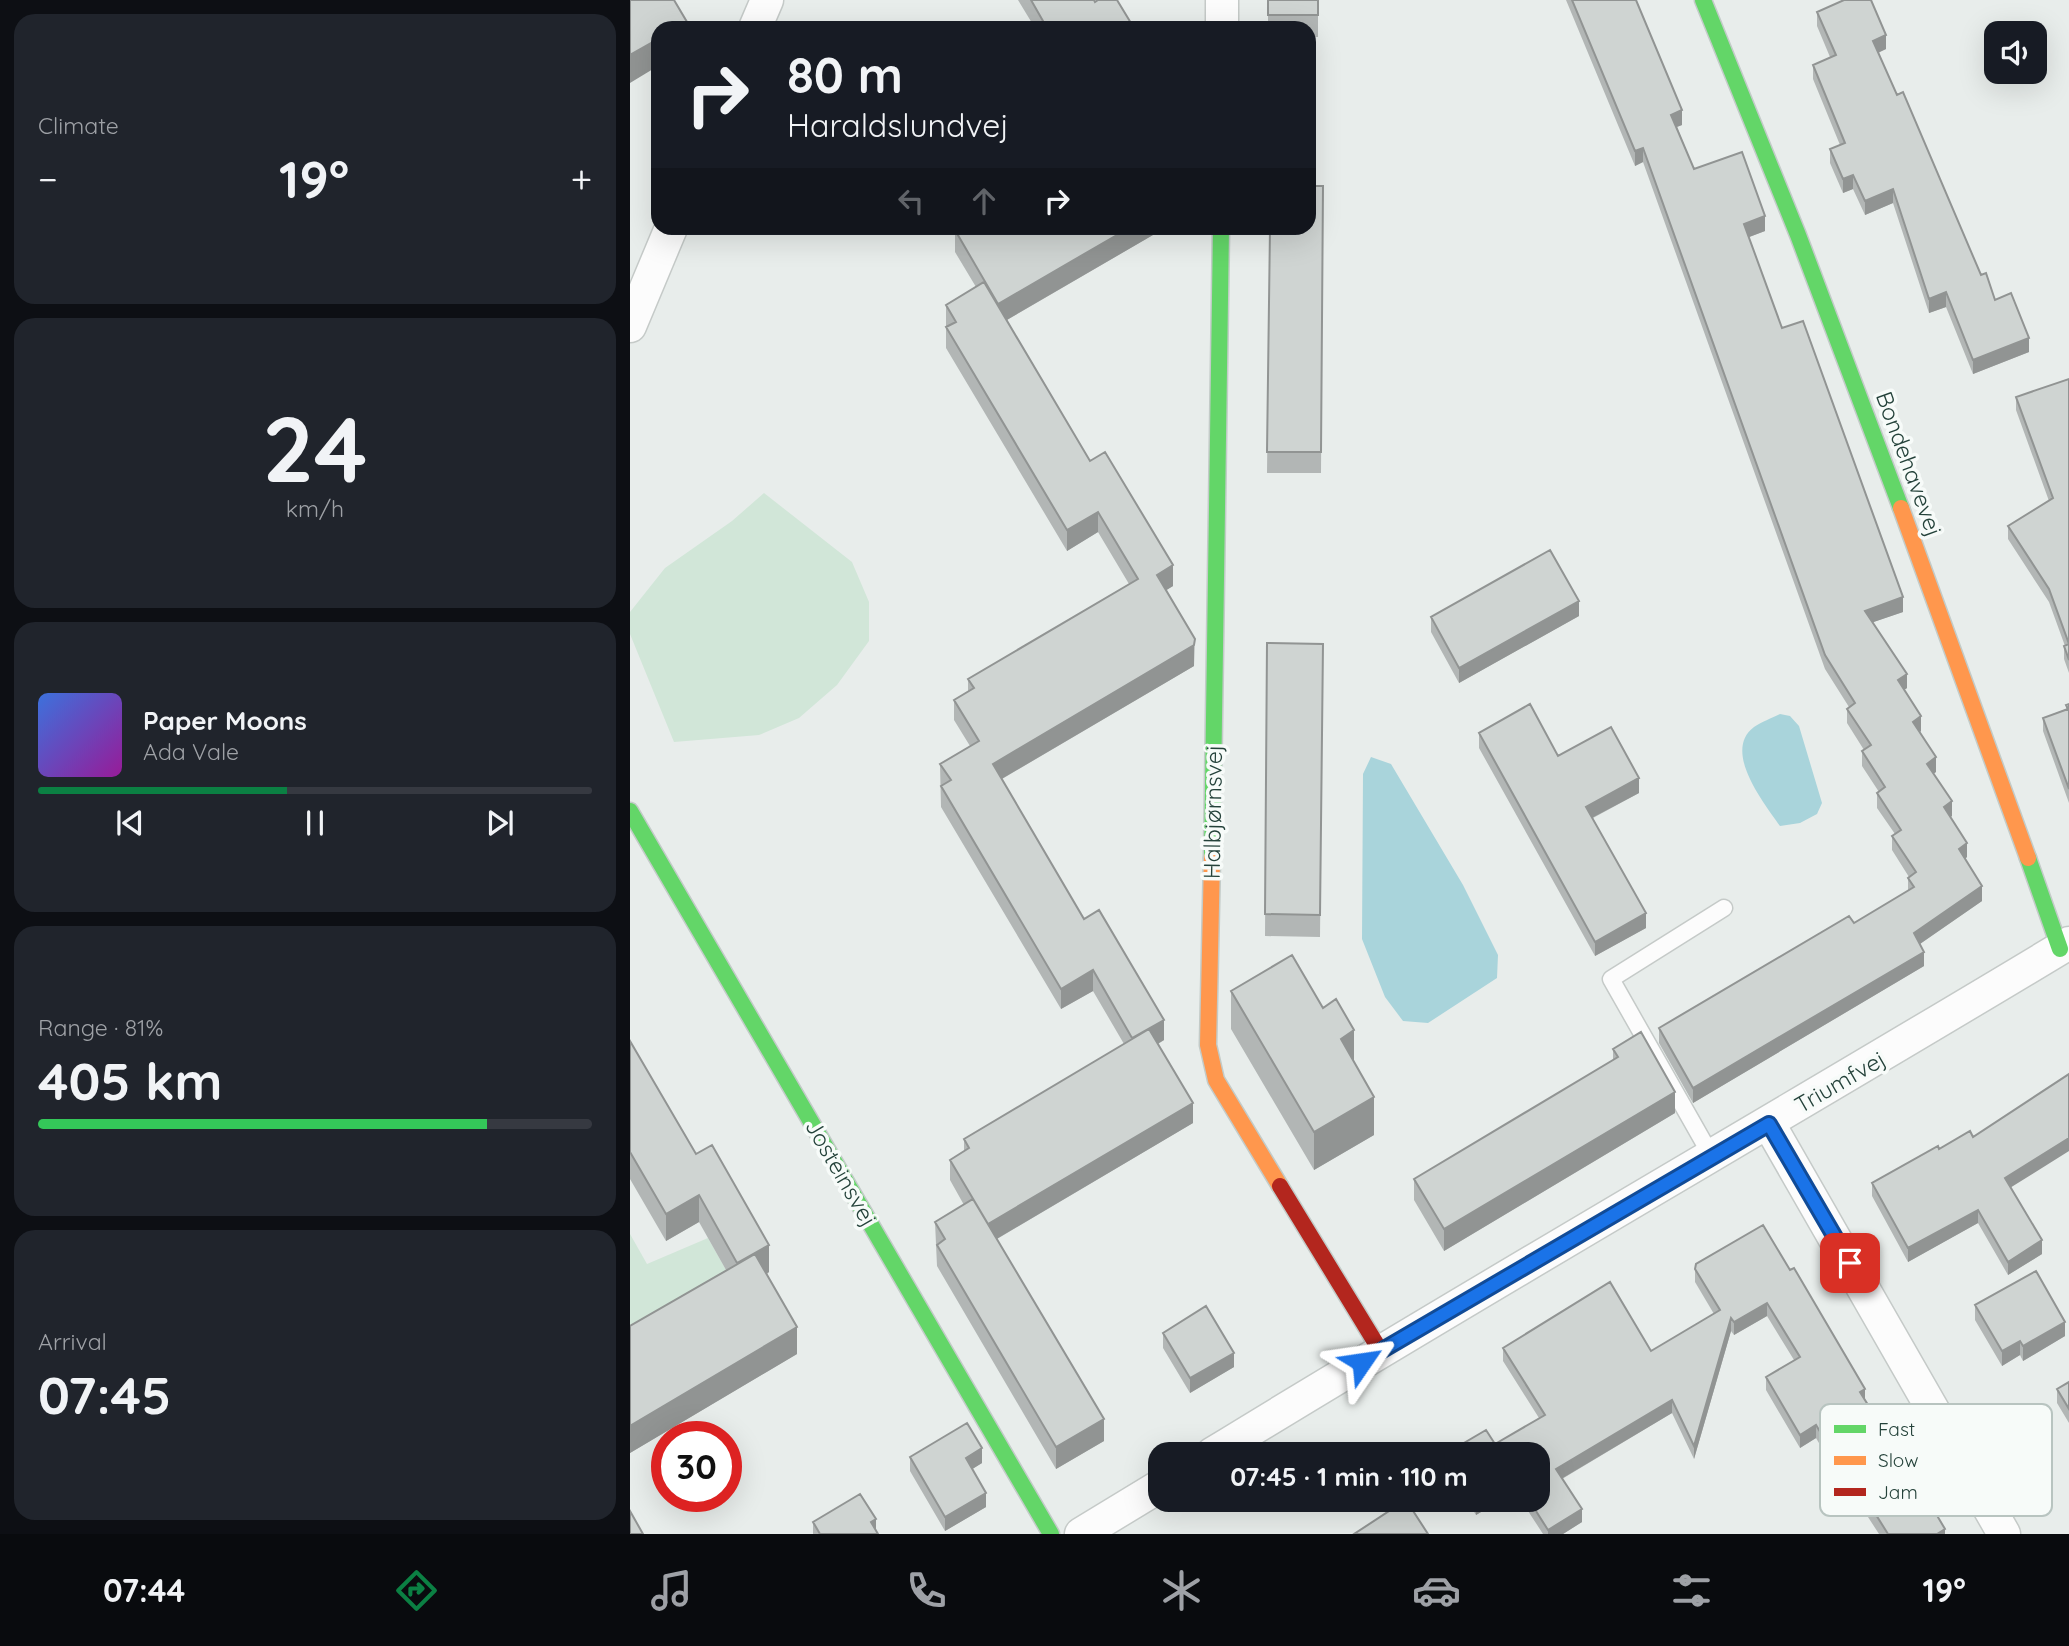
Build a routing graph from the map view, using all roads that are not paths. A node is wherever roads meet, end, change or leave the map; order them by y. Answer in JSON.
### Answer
{"nodes":[{"id":1,"x":767,"y":0,"type":"edge"},
{"id":2,"x":1222,"y":0,"type":"edge"},
{"id":3,"x":1703,"y":0,"type":"edge"},
{"id":4,"x":758,"y":21,"type":"edge"},
{"id":5,"x":1222,"y":21,"type":"edge"},
{"id":6,"x":668,"y":235,"type":"edge"},
{"id":7,"x":1221,"y":235,"type":"edge"},
{"id":8,"x":630,"y":326,"type":"edge"},
{"id":9,"x":630,"y":811,"type":"edge"},
{"id":10,"x":1724,"y":908,"type":"dead end"},
{"id":11,"x":2065,"y":946,"type":"edge"},
{"id":12,"x":1769,"y":1124,"type":"junction"},
{"id":13,"x":1712,"y":1157,"type":"junction"},
{"id":14,"x":1380,"y":1350,"type":"junction"},
{"id":15,"x":1929,"y":1404,"type":"edge"},
{"id":16,"x":1231,"y":1442,"type":"edge"},
{"id":17,"x":1148,"y":1493,"type":"edge"},
{"id":18,"x":1994,"y":1516,"type":"edge"},
{"id":19,"x":1051,"y":1534,"type":"edge"},
{"id":20,"x":1081,"y":1534,"type":"edge"},
{"id":21,"x":2004,"y":1534,"type":"edge"}],
"edges":[{"from":1,"to":4,"type":"street"},
{"from":2,"to":5,"type":"street"},
{"from":3,"to":11,"type":"street","name":"Bondehavevej"},
{"from":6,"to":8,"type":"street"},
{"from":7,"to":14,"type":"street","name":"Halbjørnsvej"},
{"from":9,"to":19,"type":"street","name":"Josteinsvej"},
{"from":10,"to":13,"type":"lane"},
{"from":11,"to":12,"type":"street","name":"Triumfvej"},
{"from":12,"to":13,"type":"street","name":"Triumfvej"},
{"from":12,"to":15,"type":"street"},
{"from":13,"to":14,"type":"street","name":"Triumfvej"},
{"from":14,"to":16,"type":"street","name":"Triumfvej"},
{"from":17,"to":20,"type":"street"},
{"from":18,"to":21,"type":"street"}]}
